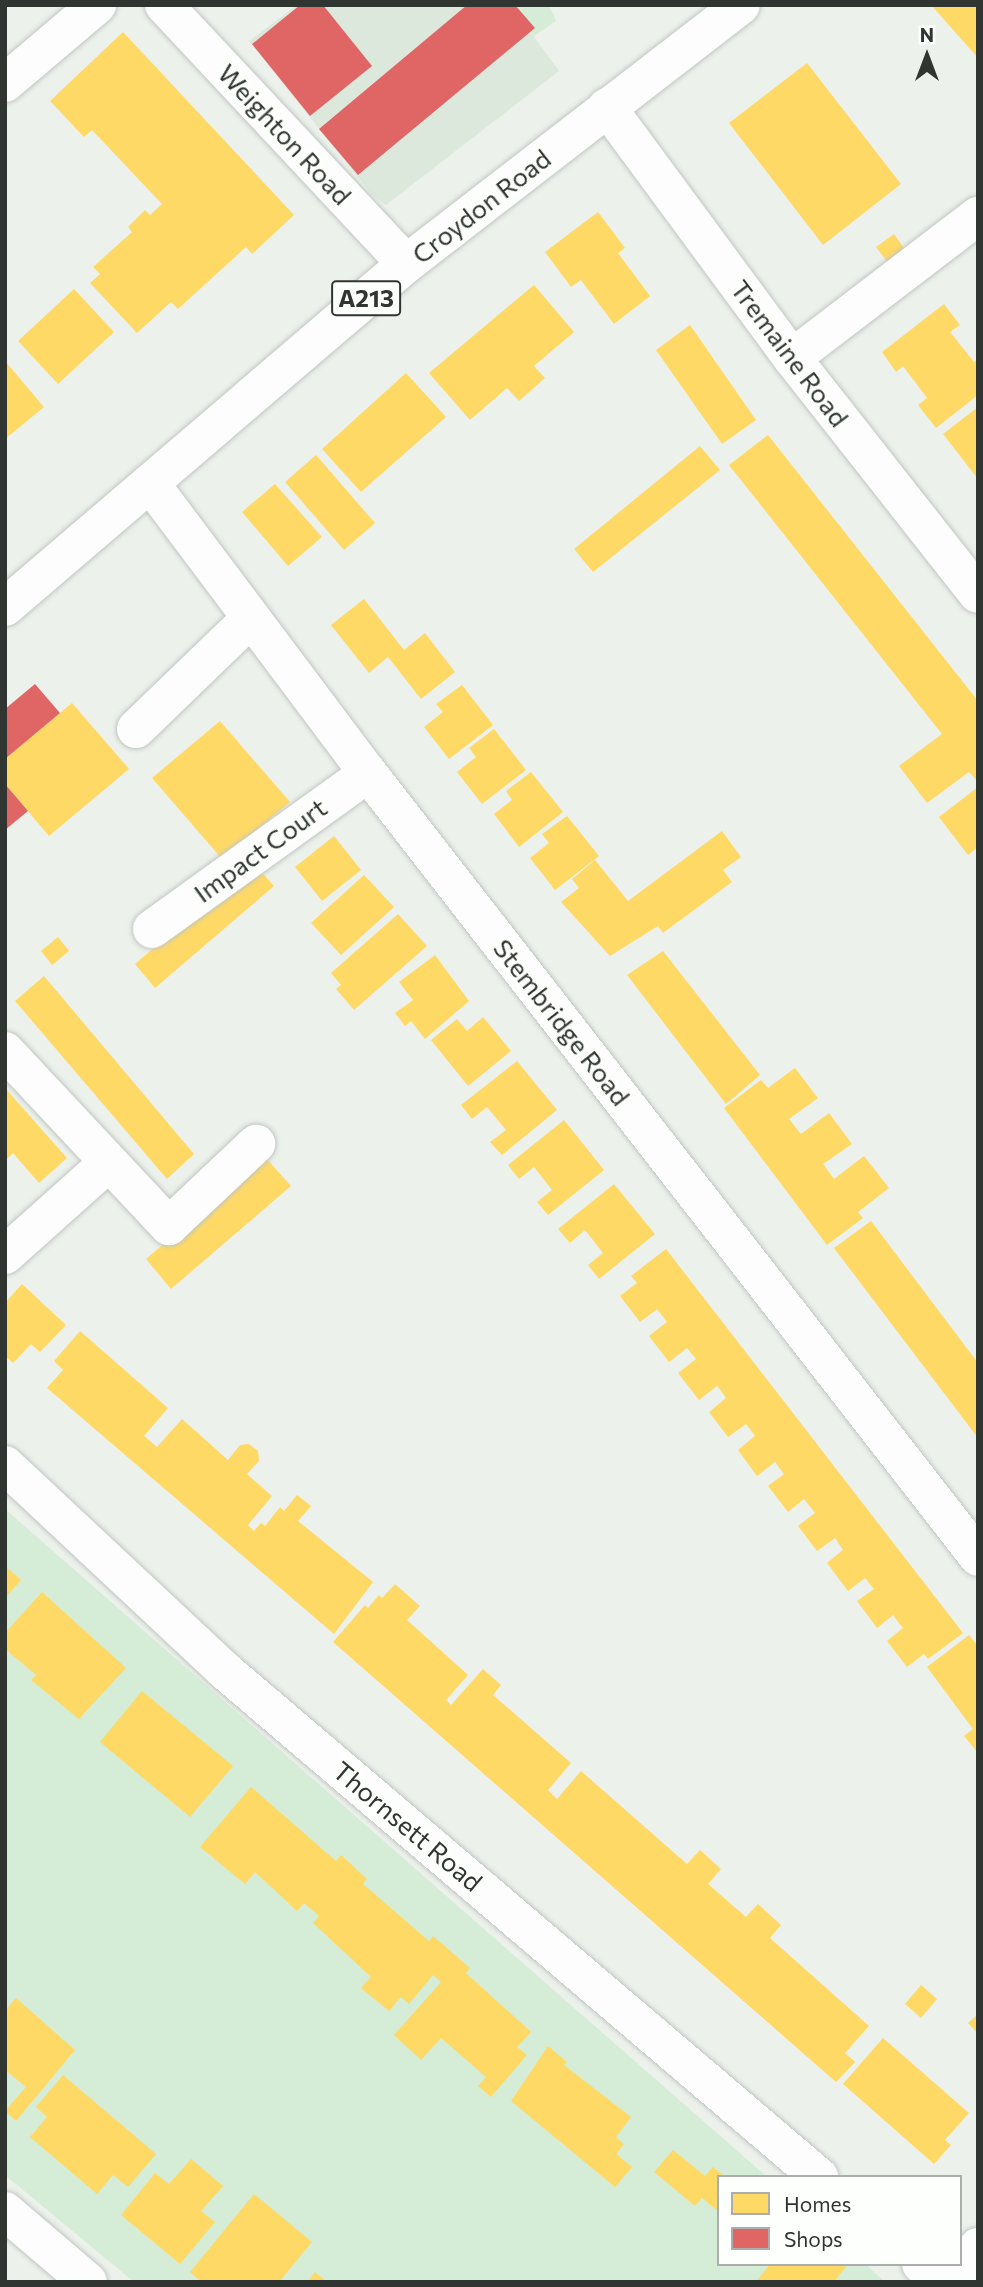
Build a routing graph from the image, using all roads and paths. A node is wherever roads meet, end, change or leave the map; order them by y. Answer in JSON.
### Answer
{"nodes":[{"id":1,"x":97,"y":5,"type":"edge"},
{"id":2,"x":164,"y":5,"type":"edge"},
{"id":3,"x":741,"y":5,"type":"edge"},
{"id":4,"x":5,"y":83,"type":"edge"},
{"id":5,"x":607,"y":107,"type":"junction"},
{"id":6,"x":978,"y":216,"type":"edge"},
{"id":7,"x":406,"y":264,"type":"junction"},
{"id":8,"x":792,"y":358,"type":"junction"},
{"id":9,"x":150,"y":483,"type":"junction"},
{"id":10,"x":978,"y":594,"type":"edge"},
{"id":11,"x":5,"y":607,"type":"edge"},
{"id":12,"x":251,"y":618,"type":"junction"},
{"id":13,"x":136,"y":729,"type":"dead end"},
{"id":14,"x":368,"y":773,"type":"junction"},
{"id":15,"x":152,"y":929,"type":"dead end"},
{"id":16,"x":5,"y":1051,"type":"edge"},
{"id":17,"x":256,"y":1144,"type":"dead end"},
{"id":18,"x":108,"y":1163,"type":"junction"},
{"id":19,"x":5,"y":1255,"type":"edge"},
{"id":20,"x":5,"y":1465,"type":"edge"},
{"id":21,"x":978,"y":1557,"type":"edge"},
{"id":22,"x":817,"y":2175,"type":"edge"},
{"id":23,"x":5,"y":2211,"type":"edge"},
{"id":24,"x":942,"y":2266,"type":"edge"},
{"id":25,"x":963,"y":2268,"type":"edge"},
{"id":26,"x":88,"y":2282,"type":"edge"}],
"edges":[{"from":1,"to":4,"type":"street"},
{"from":2,"to":7,"type":"street","name":"Weighton Road"},
{"from":3,"to":5,"type":"street","name":"Croydon Road","number":"A213"},
{"from":5,"to":7,"type":"street","name":"Croydon Road","number":"A213"},
{"from":5,"to":8,"type":"street","name":"Tremaine Road"},
{"from":6,"to":8,"type":"street"},
{"from":7,"to":9,"type":"street","name":"Croydon Road","number":"A213"},
{"from":8,"to":10,"type":"street","name":"Tremaine Road"},
{"from":9,"to":11,"type":"street","name":"Croydon Road","number":"A213"},
{"from":9,"to":12,"type":"street","name":"Stembridge Road"},
{"from":12,"to":13,"type":"street"},
{"from":12,"to":14,"type":"street","name":"Stembridge Road"},
{"from":14,"to":15,"type":"street","name":"Impact Court"},
{"from":14,"to":21,"type":"street","name":"Stembridge Road"},
{"from":16,"to":18,"type":"street"},
{"from":17,"to":18,"type":"street"},
{"from":18,"to":19,"type":"street"},
{"from":20,"to":22,"type":"street","name":"Thornsett Road"},
{"from":23,"to":26,"type":"street"},
{"from":24,"to":25,"type":"street"}]}
